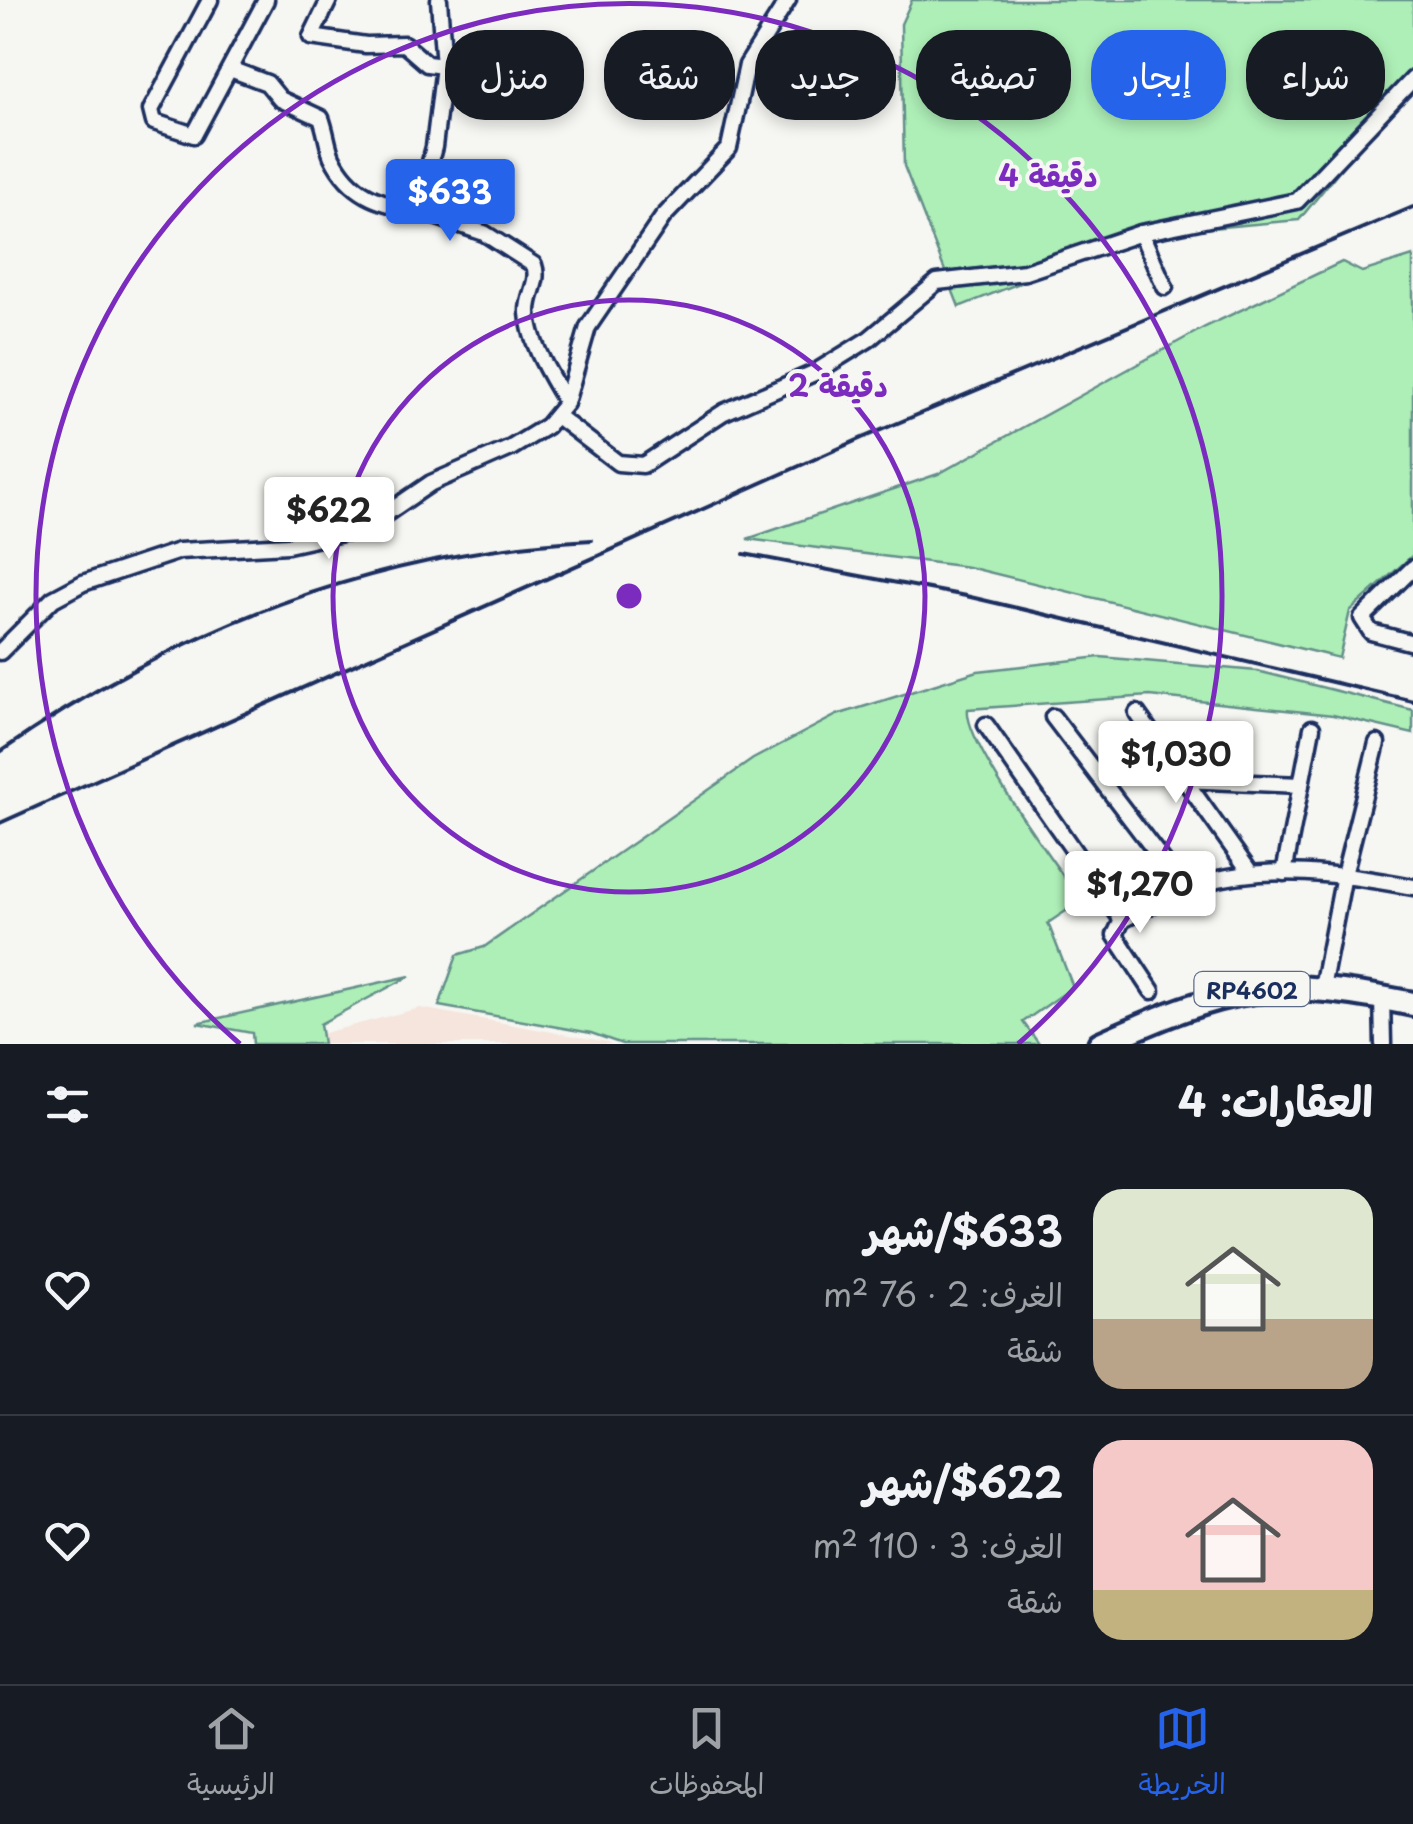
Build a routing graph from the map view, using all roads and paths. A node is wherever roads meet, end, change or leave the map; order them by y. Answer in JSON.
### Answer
{"nodes":[{"id":1,"x":210,"y":0,"type":"edge"},
{"id":2,"x":266,"y":0,"type":"edge"},
{"id":3,"x":329,"y":0,"type":"edge"},
{"id":4,"x":440,"y":0,"type":"edge"},
{"id":5,"x":788,"y":0,"type":"edge"},
{"id":6,"x":444,"y":66,"type":"junction"},
{"id":7,"x":230,"y":69,"type":"junction"},
{"id":8,"x":1413,"y":79,"type":"edge"},
{"id":9,"x":416,"y":210,"type":"junction"},
{"id":10,"x":1141,"y":233,"type":"junction"},
{"id":11,"x":1165,"y":287,"type":"dead end"},
{"id":12,"x":562,"y":410,"type":"junction"},
{"id":13,"x":1413,"y":568,"type":"edge"},
{"id":14,"x":1413,"y":642,"type":"edge"},
{"id":15,"x":0,"y":652,"type":"edge"},
{"id":16,"x":1138,"y":713,"type":"dead end"},
{"id":17,"x":1053,"y":718,"type":"dead end"},
{"id":18,"x":986,"y":725,"type":"dead end"},
{"id":19,"x":1312,"y":728,"type":"dead end"},
{"id":20,"x":1377,"y":742,"type":"dead end"},
{"id":21,"x":1184,"y":780,"type":"junction"},
{"id":22,"x":1301,"y":785,"type":"junction"},
{"id":23,"x":1413,"y":870,"type":"edge"},
{"id":24,"x":1250,"y":872,"type":"junction"},
{"id":25,"x":1284,"y":873,"type":"junction"},
{"id":26,"x":1344,"y":875,"type":"junction"},
{"id":27,"x":1411,"y":886,"type":"edge"},
{"id":28,"x":1185,"y":890,"type":"junction"},
{"id":29,"x":1122,"y":920,"type":"junction"},
{"id":30,"x":1322,"y":988,"type":"junction"},
{"id":31,"x":1152,"y":990,"type":"dead end"},
{"id":32,"x":1382,"y":998,"type":"junction"},
{"id":33,"x":1413,"y":1004,"type":"edge"},
{"id":34,"x":1100,"y":1044,"type":"edge"},
{"id":35,"x":1384,"y":1044,"type":"edge"}],
"edges":[{"from":1,"to":7,"type":"street"},
{"from":2,"to":7,"type":"street"},
{"from":3,"to":6,"type":"street"},
{"from":4,"to":6,"type":"street"},
{"from":5,"to":12,"type":"street"},
{"from":6,"to":9,"type":"street"},
{"from":7,"to":9,"type":"street"},
{"from":8,"to":10,"type":"street"},
{"from":9,"to":12,"type":"street"},
{"from":10,"to":11,"type":"street"},
{"from":10,"to":12,"type":"street"},
{"from":12,"to":15,"type":"street"},
{"from":13,"to":14,"type":"street"},
{"from":16,"to":21,"type":"street"},
{"from":17,"to":28,"type":"street"},
{"from":18,"to":29,"type":"street"},
{"from":19,"to":22,"type":"street"},
{"from":20,"to":26,"type":"street"},
{"from":21,"to":22,"type":"street"},
{"from":21,"to":24,"type":"street"},
{"from":22,"to":25,"type":"street"},
{"from":23,"to":27,"type":"street"},
{"from":24,"to":25,"type":"street"},
{"from":24,"to":28,"type":"street"},
{"from":25,"to":26,"type":"street"},
{"from":26,"to":27,"type":"street"},
{"from":26,"to":30,"type":"street"},
{"from":28,"to":29,"type":"street"},
{"from":29,"to":31,"type":"street"},
{"from":30,"to":32,"type":"main road","number":"RP4602"},
{"from":30,"to":34,"type":"main road","number":"RP4602"},
{"from":32,"to":33,"type":"main road","number":"RP4602"},
{"from":32,"to":35,"type":"street"}]}
